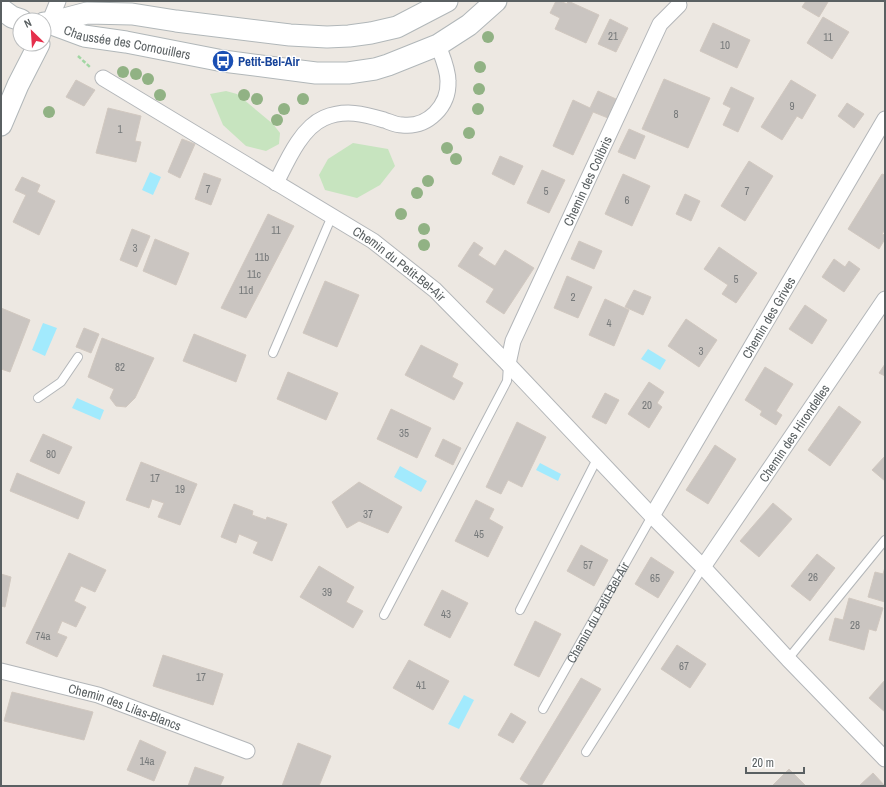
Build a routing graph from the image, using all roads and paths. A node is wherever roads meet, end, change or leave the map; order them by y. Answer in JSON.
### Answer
{"nodes":[{"id":1,"x":58,"y":1,"type":"edge"},
{"id":2,"x":447,"y":1,"type":"edge"},
{"id":3,"x":496,"y":1,"type":"edge"},
{"id":4,"x":679,"y":5,"type":"dead end"},
{"id":5,"x":1,"y":9,"type":"edge"},
{"id":6,"x":52,"y":14,"type":"edge"},
{"id":7,"x":422,"y":15,"type":"junction"},
{"id":8,"x":12,"y":17,"type":"edge"},
{"id":9,"x":52,"y":25,"type":"edge"},
{"id":10,"x":52,"y":28,"type":"edge"},
{"id":11,"x":438,"y":46,"type":"junction"},
{"id":12,"x":35,"y":52,"type":"edge"},
{"id":13,"x":76,"y":53,"type":"dead end"},
{"id":14,"x":103,"y":78,"type":"joint"},
{"id":15,"x":885,"y":119,"type":"edge"},
{"id":16,"x":1,"y":124,"type":"edge"},
{"id":17,"x":276,"y":183,"type":"junction"},
{"id":18,"x":332,"y":216,"type":"junction"},
{"id":19,"x":885,"y":299,"type":"edge"},
{"id":20,"x":273,"y":353,"type":"dead end"},
{"id":21,"x":78,"y":357,"type":"dead end"},
{"id":22,"x":508,"y":364,"type":"junction"},
{"id":23,"x":38,"y":398,"type":"dead end"},
{"id":24,"x":597,"y":459,"type":"junction"},
{"id":25,"x":652,"y":516,"type":"junction"},
{"id":26,"x":885,"y":540,"type":"edge"},
{"id":27,"x":703,"y":567,"type":"junction"},
{"id":28,"x":520,"y":610,"type":"dead end"},
{"id":29,"x":384,"y":615,"type":"dead end"},
{"id":30,"x":788,"y":659,"type":"junction"},
{"id":31,"x":1,"y":671,"type":"edge"},
{"id":32,"x":543,"y":709,"type":"dead end"},
{"id":33,"x":247,"y":752,"type":"dead end"},
{"id":34,"x":586,"y":752,"type":"dead end"},
{"id":35,"x":885,"y":759,"type":"edge"}],
"edges":[{"from":1,"to":6,"type":"street"},
{"from":2,"to":7,"type":"street","name":"Chaussée des Cornouillers"},
{"from":3,"to":11,"type":"street","name":"Chaussée des Cornouillers"},
{"from":4,"to":22,"type":"street","name":"Chemin des Colibris"},
{"from":5,"to":8,"type":"street"},
{"from":7,"to":9,"type":"street","name":"Chaussée des Cornouillers"},
{"from":7,"to":11,"type":"street"},
{"from":10,"to":11,"type":"street","name":"Chaussée des Cornouillers"},
{"from":11,"to":17,"type":"street"},
{"from":12,"to":16,"type":"street"},
{"from":13,"to":14,"type":"path"},
{"from":14,"to":17,"type":"street","name":"Chemin du Petit-Bel-Air"},
{"from":15,"to":25,"type":"street","name":"Chemin des Grives"},
{"from":17,"to":18,"type":"street","name":"Chemin du Petit-Bel-Air"},
{"from":18,"to":20,"type":"lane"},
{"from":18,"to":22,"type":"street","name":"Chemin du Petit-Bel-Air"},
{"from":19,"to":27,"type":"street","name":"Chemin des Hirondelles"},
{"from":21,"to":23,"type":"lane"},
{"from":22,"to":24,"type":"street","name":"Chemin du Petit-Bel-Air"},
{"from":22,"to":29,"type":"lane"},
{"from":24,"to":25,"type":"street","name":"Chemin du Petit-Bel-Air"},
{"from":24,"to":28,"type":"lane"},
{"from":25,"to":27,"type":"street","name":"Chemin du Petit-Bel-Air"},
{"from":25,"to":32,"type":"lane","name":"Chemin du Petit-Bel-Air"},
{"from":26,"to":30,"type":"lane"},
{"from":27,"to":30,"type":"street","name":"Chemin du Petit-Bel-Air"},
{"from":27,"to":34,"type":"lane"},
{"from":30,"to":35,"type":"street","name":"Chemin du Petit-Bel-Air"},
{"from":31,"to":33,"type":"street","name":"Chemin des Lilas-Blancs"}]}
